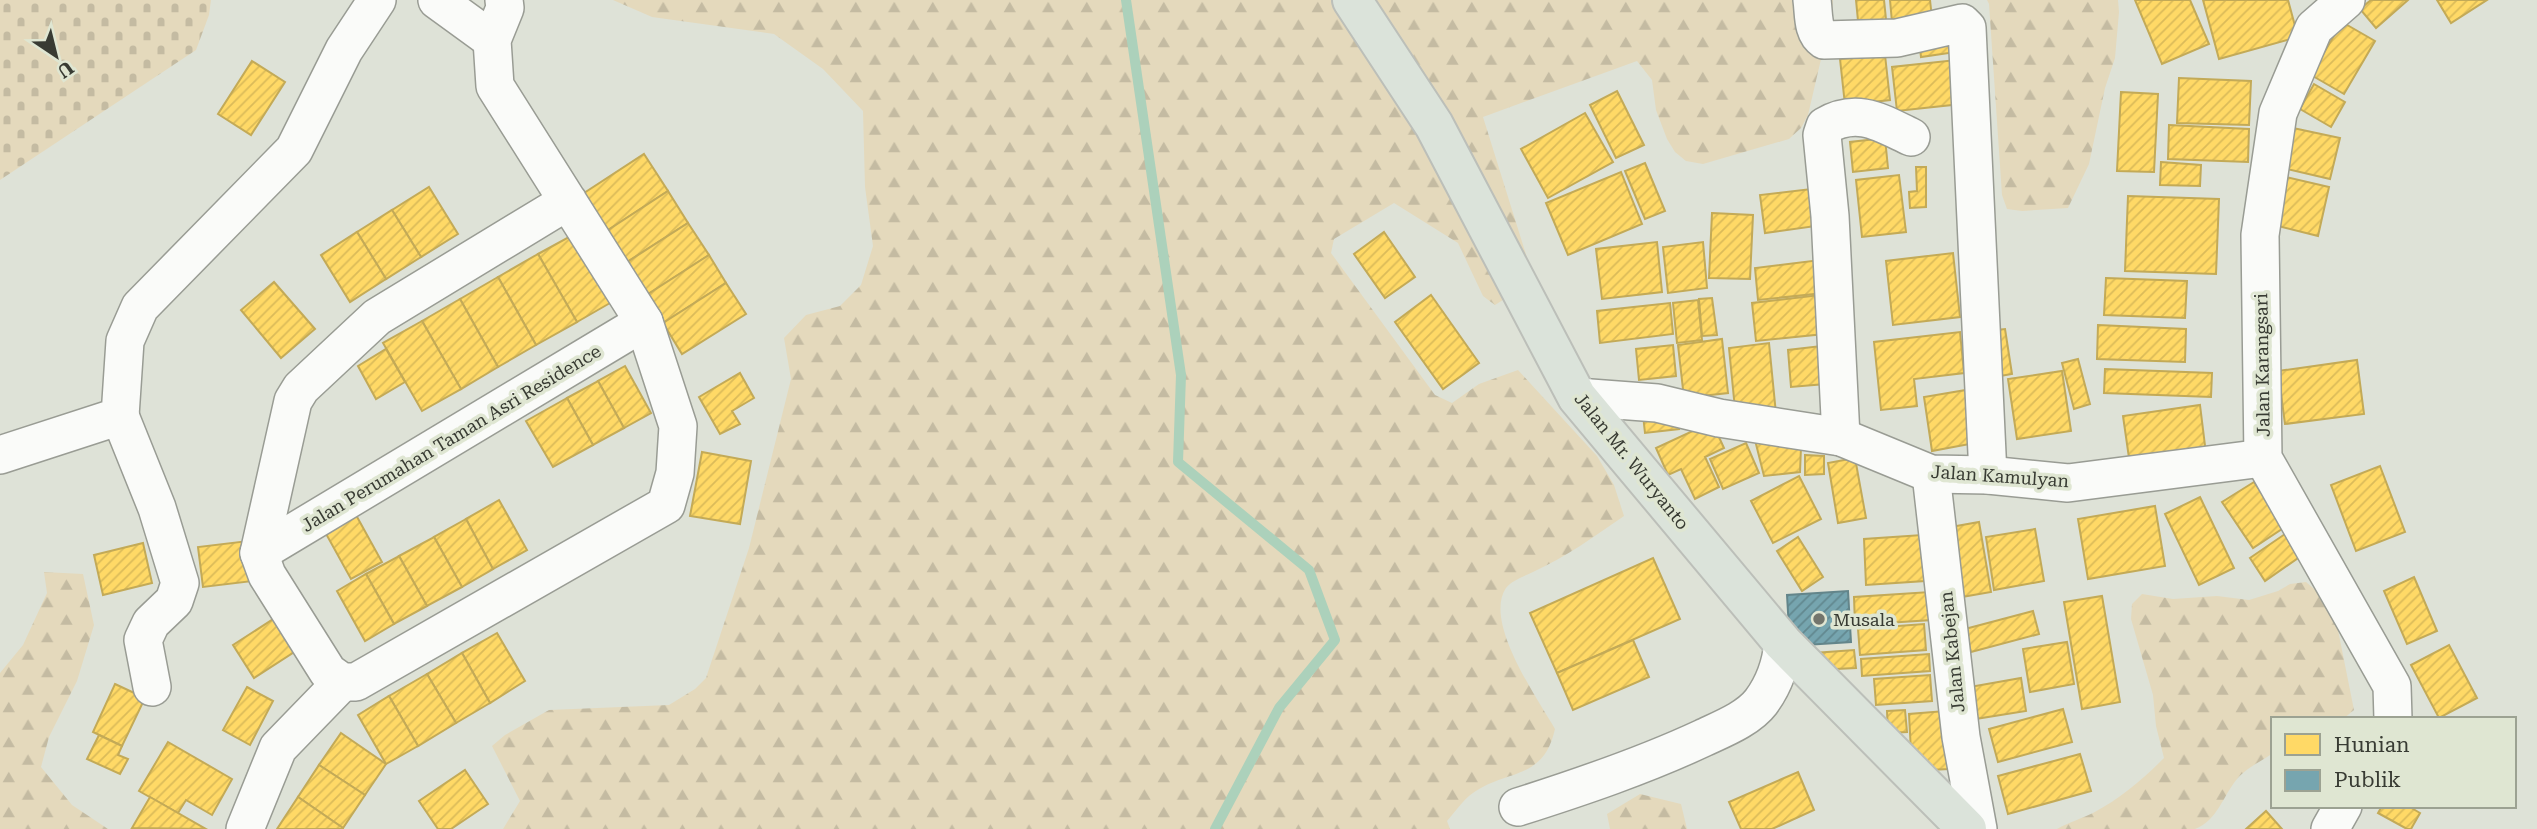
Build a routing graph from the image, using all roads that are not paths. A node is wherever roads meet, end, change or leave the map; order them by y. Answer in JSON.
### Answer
{"nodes":[{"id":1,"x":377,"y":0,"type":"edge"},
{"id":2,"x":437,"y":0,"type":"edge"},
{"id":3,"x":504,"y":0,"type":"edge"},
{"id":4,"x":1352,"y":0,"type":"edge"},
{"id":5,"x":1812,"y":0,"type":"edge"},
{"id":6,"x":2346,"y":0,"type":"edge"},
{"id":7,"x":2307,"y":14,"type":"edge"},
{"id":8,"x":492,"y":40,"type":"junction"},
{"id":9,"x":1911,"y":137,"type":"dead end"},
{"id":10,"x":568,"y":201,"type":"junction"},
{"id":11,"x":644,"y":322,"type":"junction"},
{"id":12,"x":1577,"y":397,"type":"junction"},
{"id":13,"x":120,"y":416,"type":"junction"},
{"id":14,"x":1842,"y":437,"type":"junction"},
{"id":15,"x":0,"y":455,"type":"edge"},
{"id":16,"x":2263,"y":458,"type":"junction"},
{"id":17,"x":1931,"y":474,"type":"junction"},
{"id":18,"x":1988,"y":475,"type":"junction"},
{"id":19,"x":259,"y":553,"type":"junction"},
{"id":20,"x":1783,"y":643,"type":"junction"},
{"id":21,"x":342,"y":682,"type":"junction"},
{"id":22,"x":152,"y":687,"type":"dead end"},
{"id":23,"x":2393,"y":717,"type":"edge"},
{"id":24,"x":1518,"y":807,"type":"dead end"},
{"id":25,"x":2342,"y":808,"type":"edge"},
{"id":26,"x":245,"y":829,"type":"edge"},
{"id":27,"x":1967,"y":829,"type":"edge"},
{"id":28,"x":1978,"y":829,"type":"edge"},
{"id":29,"x":2330,"y":829,"type":"edge"}],
"edges":[{"from":1,"to":13,"type":"street"},
{"from":2,"to":8,"type":"street"},
{"from":3,"to":8,"type":"street"},
{"from":4,"to":12,"type":"main road","name":"Jalan Mr. Wuryanto"},
{"from":5,"to":18,"type":"street"},
{"from":6,"to":7,"type":"street","name":"Jalan Karangsari"},
{"from":7,"to":16,"type":"street","name":"Jalan Karangsari"},
{"from":8,"to":10,"type":"street"},
{"from":9,"to":14,"type":"street"},
{"from":10,"to":11,"type":"street"},
{"from":10,"to":19,"type":"street"},
{"from":11,"to":19,"type":"street","name":"Jalan Perumahan Taman Asri Residence"},
{"from":11,"to":21,"type":"street"},
{"from":12,"to":14,"type":"street","name":"Jalan Kamulyan"},
{"from":12,"to":20,"type":"main road","name":"Jalan Mr. Wuryanto"},
{"from":13,"to":15,"type":"street"},
{"from":13,"to":22,"type":"street"},
{"from":14,"to":17,"type":"street","name":"Jalan Kamulyan"},
{"from":16,"to":18,"type":"street","name":"Jalan Kamulyan"},
{"from":16,"to":23,"type":"street","name":"Jalan Karangsari"},
{"from":17,"to":18,"type":"street","name":"Jalan Kamulyan"},
{"from":17,"to":28,"type":"street","name":"Jalan Kabejan"},
{"from":19,"to":21,"type":"street"},
{"from":20,"to":24,"type":"street"},
{"from":20,"to":27,"type":"main road","name":"Jalan Mr. Wuryanto"},
{"from":21,"to":26,"type":"street"},
{"from":25,"to":29,"type":"street"}]}
